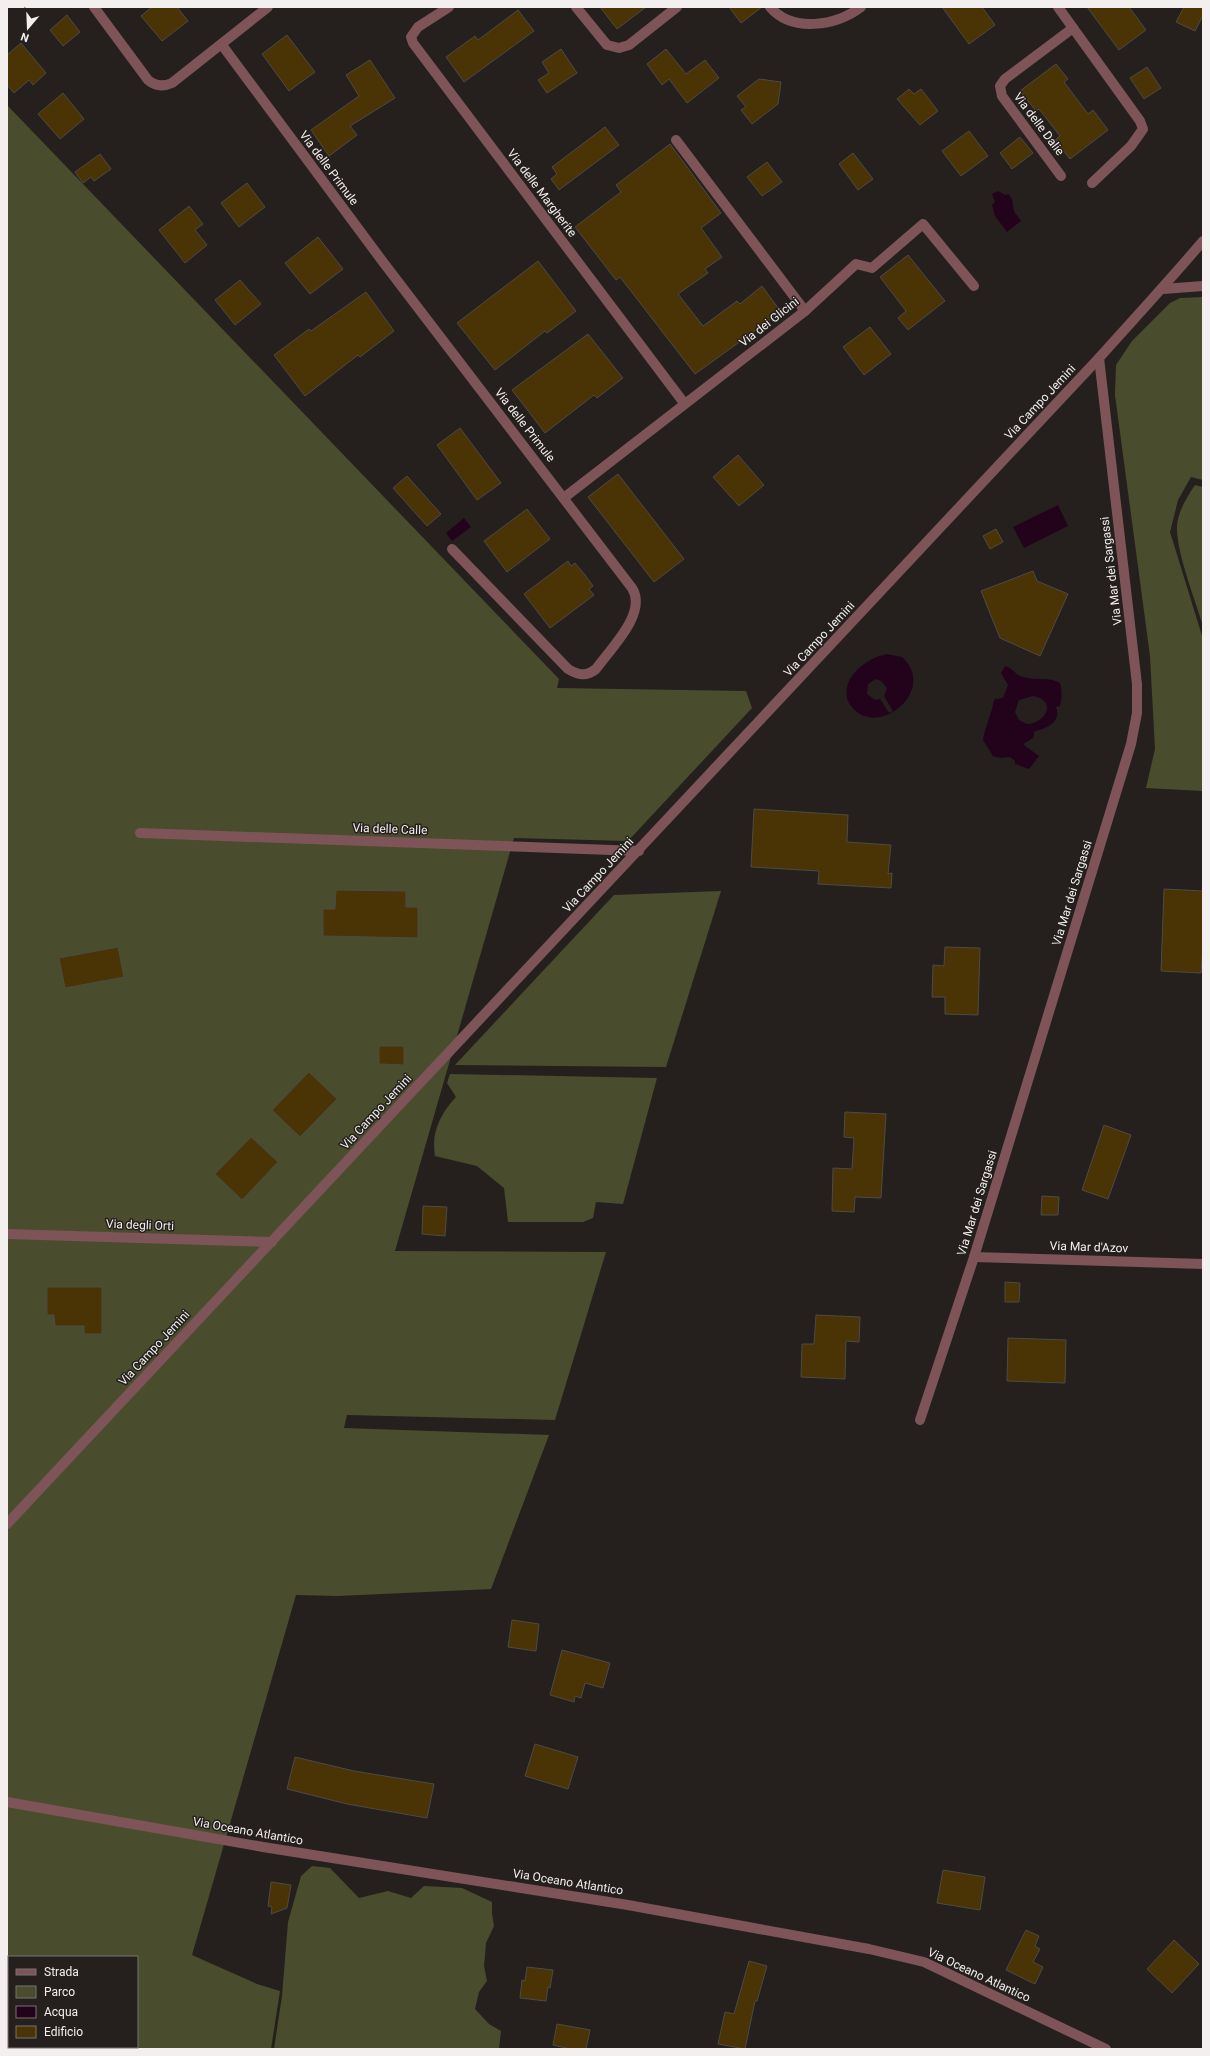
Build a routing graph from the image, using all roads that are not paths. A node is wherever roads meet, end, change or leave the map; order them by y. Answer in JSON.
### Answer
{"nodes":[{"id":1,"x":94,"y":7,"type":"edge"},
{"id":2,"x":268,"y":7,"type":"edge"},
{"id":3,"x":449,"y":7,"type":"edge"},
{"id":4,"x":576,"y":7,"type":"edge"},
{"id":5,"x":677,"y":7,"type":"edge"},
{"id":6,"x":770,"y":7,"type":"edge"},
{"id":7,"x":861,"y":7,"type":"edge"},
{"id":8,"x":1058,"y":7,"type":"edge"},
{"id":9,"x":1073,"y":28,"type":"junction"},
{"id":10,"x":222,"y":45,"type":"junction"},
{"id":11,"x":676,"y":140,"type":"dead end"},
{"id":12,"x":1061,"y":176,"type":"dead end"},
{"id":13,"x":1092,"y":184,"type":"dead end"},
{"id":14,"x":1203,"y":241,"type":"edge"},
{"id":15,"x":974,"y":286,"type":"dead end"},
{"id":16,"x":1203,"y":286,"type":"edge"},
{"id":17,"x":1163,"y":288,"type":"junction"},
{"id":18,"x":806,"y":311,"type":"junction"},
{"id":19,"x":1099,"y":358,"type":"junction"},
{"id":20,"x":684,"y":403,"type":"junction"},
{"id":21,"x":565,"y":498,"type":"junction"},
{"id":22,"x":452,"y":549,"type":"dead end"},
{"id":23,"x":140,"y":833,"type":"dead end"},
{"id":24,"x":639,"y":851,"type":"junction"},
{"id":25,"x":7,"y":1234,"type":"edge"},
{"id":26,"x":272,"y":1242,"type":"junction"},
{"id":27,"x":974,"y":1256,"type":"junction"},
{"id":28,"x":1203,"y":1264,"type":"edge"},
{"id":29,"x":920,"y":1420,"type":"dead end"},
{"id":30,"x":7,"y":1524,"type":"edge"},
{"id":31,"x":7,"y":1802,"type":"edge"},
{"id":32,"x":1106,"y":2049,"type":"edge"}],
"edges":[{"from":1,"to":10,"type":"street"},
{"from":2,"to":10,"type":"street"},
{"from":3,"to":20,"type":"street","name":"Via delle Margherite"},
{"from":4,"to":5,"type":"street"},
{"from":6,"to":7,"type":"street"},
{"from":8,"to":9,"type":"street"},
{"from":9,"to":12,"type":"street","name":"Via delle Dalie"},
{"from":9,"to":13,"type":"street"},
{"from":10,"to":21,"type":"street","name":"Via delle Primule"},
{"from":11,"to":18,"type":"street"},
{"from":14,"to":17,"type":"street","name":"Via Campo Jemini"},
{"from":15,"to":18,"type":"street","name":"Via dei Glicini"},
{"from":16,"to":17,"type":"street"},
{"from":17,"to":19,"type":"street","name":"Via Campo Jemini"},
{"from":18,"to":20,"type":"street","name":"Via dei Glicini"},
{"from":19,"to":24,"type":"street","name":"Via Campo Jemini"},
{"from":19,"to":27,"type":"street","name":"Via Mar dei Sargassi"},
{"from":20,"to":21,"type":"street","name":"Via dei Glicini"},
{"from":21,"to":22,"type":"street","name":"Via delle Primule"},
{"from":23,"to":24,"type":"street","name":"Via delle Calle"},
{"from":24,"to":26,"type":"street","name":"Via Campo Jemini"},
{"from":25,"to":26,"type":"street","name":"Via degli Orti"},
{"from":26,"to":30,"type":"street","name":"Via Campo Jemini"},
{"from":27,"to":28,"type":"street","name":"Via Mar d'Azov"},
{"from":27,"to":29,"type":"street","name":"Via Mar dei Sargassi"},
{"from":31,"to":32,"type":"street","name":"Via Oceano Atlantico"}]}
